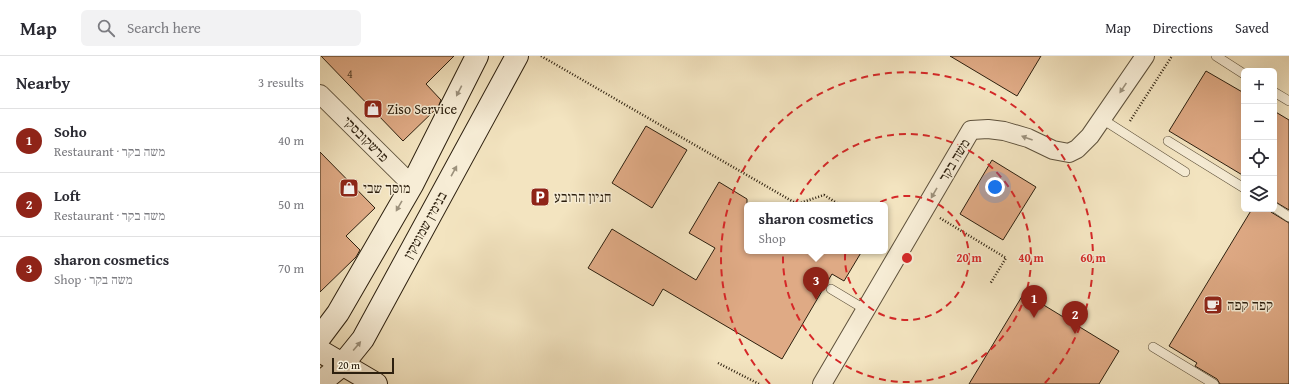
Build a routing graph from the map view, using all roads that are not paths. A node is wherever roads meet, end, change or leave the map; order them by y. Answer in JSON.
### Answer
{"nodes":[{"id":1,"x":477,"y":56,"type":"edge"},
{"id":2,"x":517,"y":56,"type":"edge"},
{"id":3,"x":1145,"y":56,"type":"edge"},
{"id":4,"x":1216,"y":56,"type":"edge"},
{"id":5,"x":1241,"y":72,"type":"edge"},
{"id":6,"x":320,"y":94,"type":"edge"},
{"id":7,"x":1277,"y":94,"type":"edge"},
{"id":8,"x":1289,"y":101,"type":"edge"},
{"id":9,"x":1102,"y":119,"type":"junction"},
{"id":10,"x":1168,"y":141,"type":"dead end"},
{"id":11,"x":1185,"y":172,"type":"dead end"},
{"id":12,"x":412,"y":185,"type":"junction"},
{"id":13,"x":1241,"y":186,"type":"edge"},
{"id":14,"x":1277,"y":209,"type":"edge"},
{"id":15,"x":1289,"y":217,"type":"edge"},
{"id":16,"x":831,"y":289,"type":"dead end"},
{"id":17,"x":866,"y":310,"type":"junction"},
{"id":18,"x":320,"y":337,"type":"edge"},
{"id":19,"x":1153,"y":347,"type":"dead end"},
{"id":20,"x":320,"y":351,"type":"edge"},
{"id":21,"x":342,"y":364,"type":"junction"},
{"id":22,"x":320,"y":383,"type":"edge"},
{"id":23,"x":376,"y":384,"type":"edge"},
{"id":24,"x":822,"y":384,"type":"edge"},
{"id":25,"x":1214,"y":384,"type":"edge"}],
"edges":[{"from":1,"to":12,"type":"street","one_way":true},
{"from":21,"to":2,"type":"street","name":"בנימין שמוטקין","one_way":true},
{"from":3,"to":9,"type":"street","name":"משה בקר","one_way":true},
{"from":4,"to":5,"type":"lane"},
{"from":6,"to":12,"type":"street","name":"פרשקובסקי"},
{"from":7,"to":8,"type":"lane"},
{"from":9,"to":11,"type":"lane"},
{"from":9,"to":17,"type":"street","name":"משה בקר","one_way":true},
{"from":10,"to":13,"type":"lane"},
{"from":12,"to":18,"type":"street","one_way":true},
{"from":14,"to":15,"type":"lane"},
{"from":16,"to":17,"type":"lane"},
{"from":17,"to":24,"type":"street","name":"משה בקר"},
{"from":19,"to":25,"type":"lane"},
{"from":20,"to":21,"type":"street"},
{"from":21,"to":22,"type":"street","name":"בנימין שמוטקין"},
{"from":21,"to":23,"type":"street"}]}
